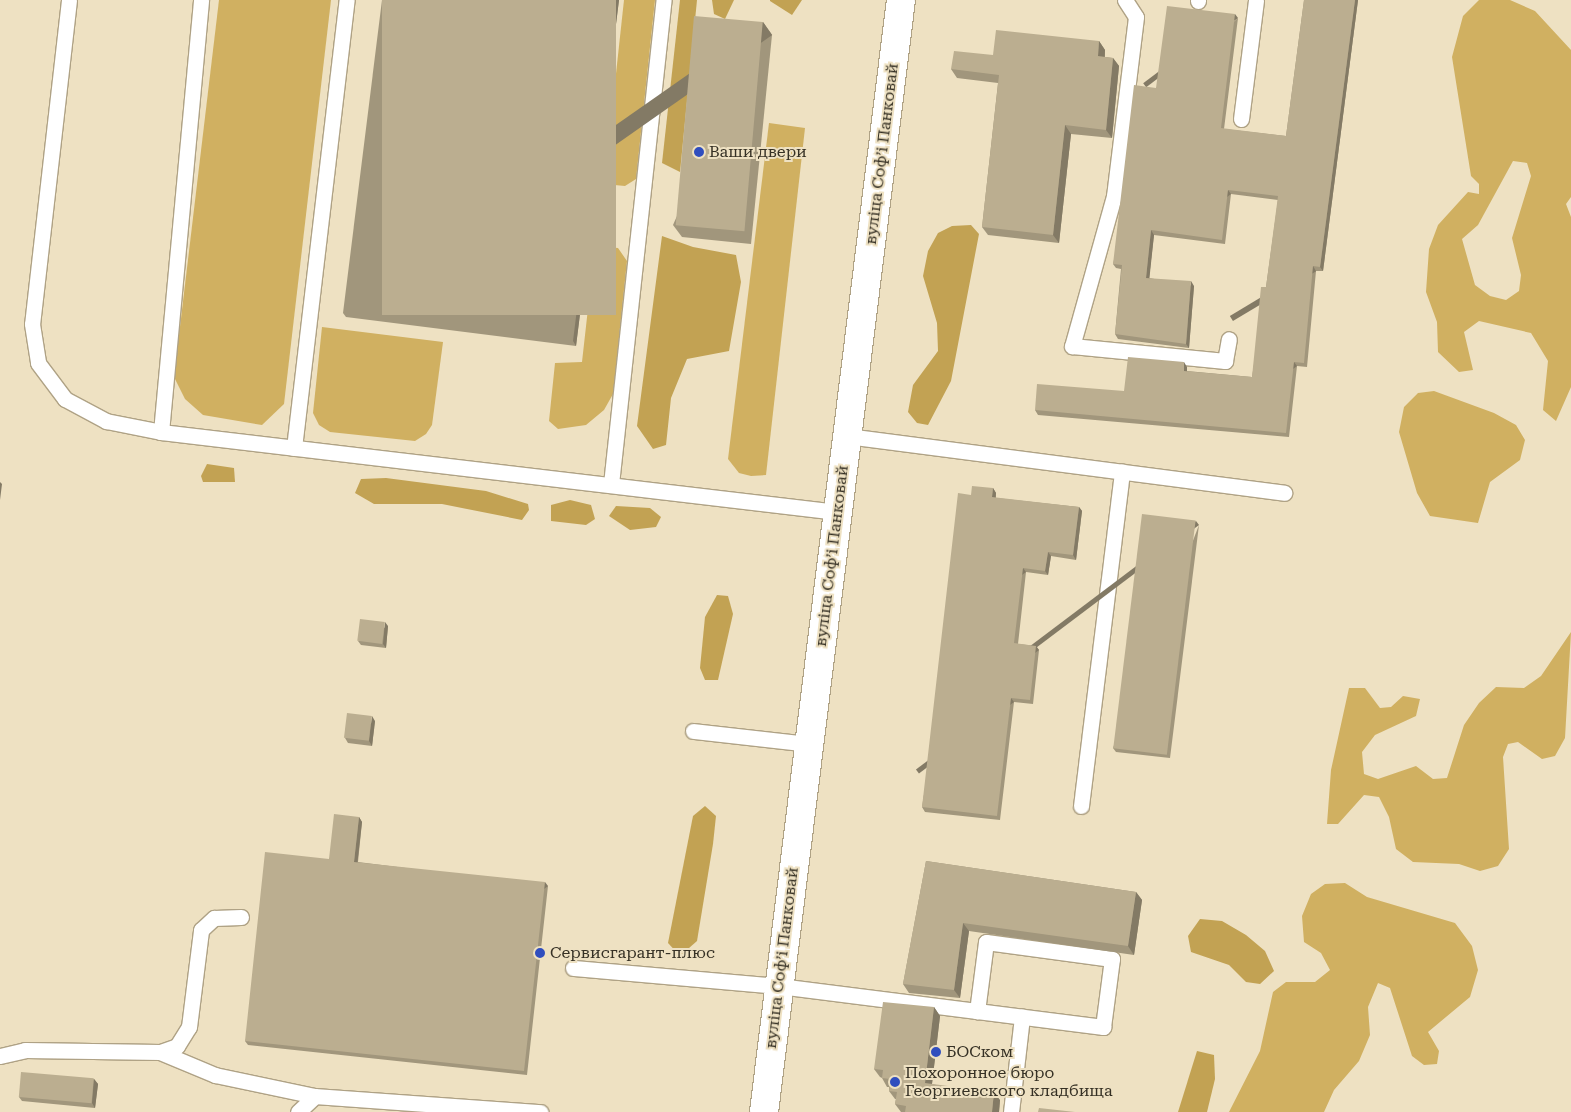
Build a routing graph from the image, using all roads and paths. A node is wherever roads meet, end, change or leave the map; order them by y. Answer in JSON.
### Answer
{"nodes":[{"id":1,"x":69,"y":0,"type":"edge"},
{"id":2,"x":201,"y":0,"type":"edge"},
{"id":3,"x":347,"y":0,"type":"edge"},
{"id":4,"x":664,"y":0,"type":"edge"},
{"id":5,"x":901,"y":0,"type":"edge"},
{"id":6,"x":1124,"y":0,"type":"edge"},
{"id":7,"x":1256,"y":0,"type":"edge"},
{"id":8,"x":1241,"y":119,"type":"dead end"},
{"id":9,"x":1229,"y":339,"type":"dead end"},
{"id":10,"x":161,"y":432,"type":"junction"},
{"id":11,"x":847,"y":436,"type":"junction"},
{"id":12,"x":294,"y":448,"type":"junction"},
{"id":13,"x":1122,"y":472,"type":"junction"},
{"id":14,"x":611,"y":484,"type":"junction"},
{"id":15,"x":1284,"y":493,"type":"dead end"},
{"id":16,"x":837,"y":512,"type":"junction"},
{"id":17,"x":693,"y":731,"type":"dead end"},
{"id":18,"x":809,"y":744,"type":"junction"},
{"id":19,"x":1081,"y":806,"type":"dead end"},
{"id":20,"x":241,"y":917,"type":"dead end"},
{"id":21,"x":573,"y":968,"type":"dead end"},
{"id":22,"x":779,"y":986,"type":"junction"},
{"id":23,"x":977,"y":1011,"type":"junction"},
{"id":24,"x":1022,"y":1017,"type":"junction"},
{"id":25,"x":160,"y":1052,"type":"junction"},
{"id":26,"x":0,"y":1056,"type":"edge"},
{"id":27,"x":315,"y":1096,"type":"junction"},
{"id":28,"x":298,"y":1112,"type":"edge"},
{"id":29,"x":540,"y":1112,"type":"edge"},
{"id":30,"x":764,"y":1112,"type":"edge"},
{"id":31,"x":1011,"y":1112,"type":"edge"}],
"edges":[{"from":1,"to":10,"type":"lane"},
{"from":2,"to":10,"type":"lane"},
{"from":3,"to":12,"type":"lane"},
{"from":4,"to":14,"type":"lane"},
{"from":5,"to":11,"type":"street","name":"вуліца Софʼі Панковай"},
{"from":6,"to":9,"type":"lane"},
{"from":7,"to":8,"type":"lane"},
{"from":10,"to":12,"type":"lane"},
{"from":11,"to":13,"type":"lane"},
{"from":11,"to":16,"type":"street","name":"вуліца Софʼі Панковай"},
{"from":12,"to":14,"type":"lane"},
{"from":13,"to":15,"type":"lane"},
{"from":13,"to":19,"type":"lane"},
{"from":14,"to":16,"type":"lane"},
{"from":16,"to":18,"type":"street","name":"вуліца Софʼі Панковай"},
{"from":17,"to":18,"type":"lane"},
{"from":18,"to":22,"type":"street","name":"вуліца Софʼі Панковай"},
{"from":20,"to":25,"type":"lane"},
{"from":21,"to":22,"type":"lane"},
{"from":22,"to":23,"type":"lane"},
{"from":22,"to":30,"type":"street","name":"вуліца Софʼі Панковай"},
{"from":23,"to":24,"type":"lane"},
{"from":23,"to":24,"type":"lane"},
{"from":24,"to":31,"type":"lane"},
{"from":25,"to":26,"type":"lane"},
{"from":25,"to":27,"type":"lane"},
{"from":27,"to":28,"type":"lane"},
{"from":27,"to":29,"type":"lane"}]}
